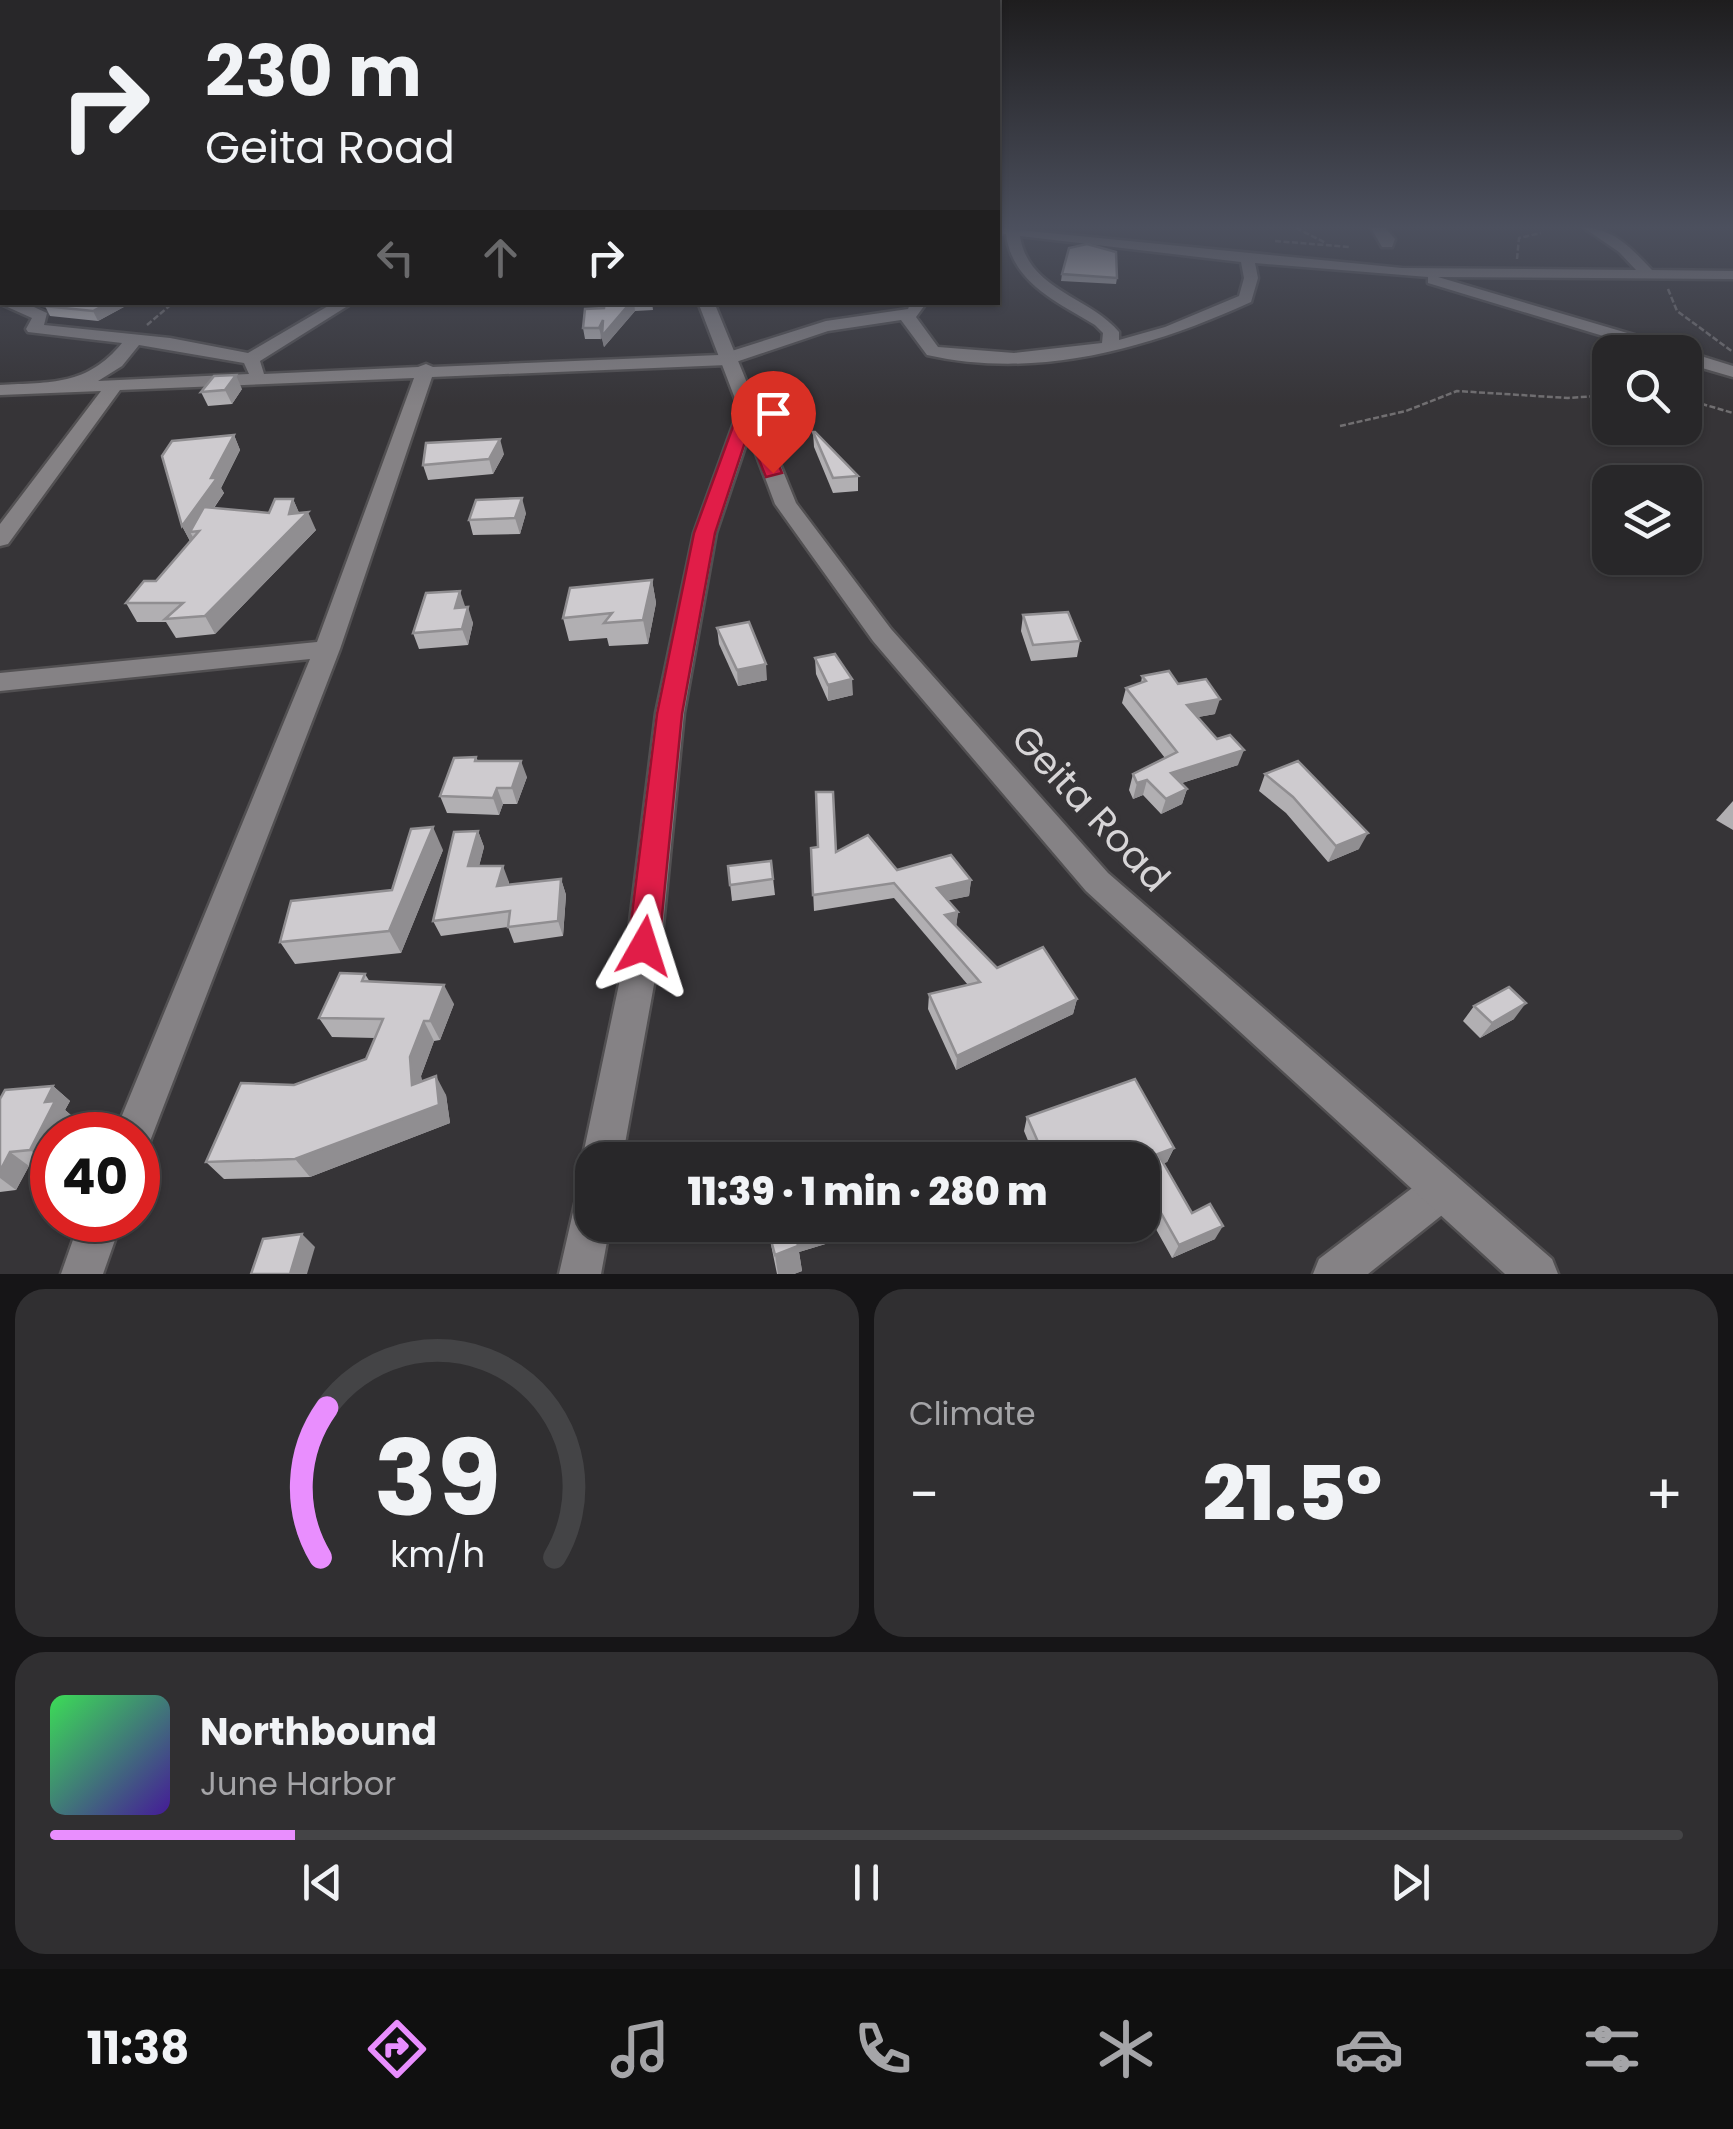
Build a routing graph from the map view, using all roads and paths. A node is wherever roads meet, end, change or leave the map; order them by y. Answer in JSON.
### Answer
{"nodes":[{"id":1,"x":1048,"y":287,"type":"edge"},
{"id":2,"x":1248,"y":287,"type":"edge"},
{"id":3,"x":1454,"y":287,"type":"edge"},
{"id":4,"x":1666,"y":287,"type":"edge"},
{"id":5,"x":14,"y":305,"type":"edge"},
{"id":6,"x":170,"y":305,"type":"edge"},
{"id":7,"x":343,"y":305,"type":"edge"},
{"id":8,"x":707,"y":305,"type":"edge"},
{"id":9,"x":918,"y":305,"type":"edge"},
{"id":10,"x":904,"y":314,"type":"junction"},
{"id":11,"x":1615,"y":335,"type":"edge"},
{"id":12,"x":133,"y":340,"type":"junction"},
{"id":13,"x":1110,"y":348,"type":"junction"},
{"id":14,"x":1733,"y":352,"type":"edge"},
{"id":15,"x":727,"y":358,"type":"junction"},
{"id":16,"x":1702,"y":362,"type":"edge"},
{"id":17,"x":255,"y":368,"type":"junction"},
{"id":18,"x":426,"y":369,"type":"junction"},
{"id":19,"x":1733,"y":372,"type":"edge"},
{"id":20,"x":116,"y":384,"type":"junction"},
{"id":21,"x":76,"y":386,"type":"junction"},
{"id":22,"x":0,"y":390,"type":"edge"},
{"id":23,"x":1592,"y":396,"type":"edge"},
{"id":24,"x":1702,"y":403,"type":"edge"},
{"id":25,"x":748,"y":410,"type":"junction"},
{"id":26,"x":1733,"y":413,"type":"edge"},
{"id":27,"x":1340,"y":426,"type":"dead end"},
{"id":28,"x":0,"y":539,"type":"edge"},
{"id":29,"x":327,"y":650,"type":"junction"},
{"id":30,"x":0,"y":682,"type":"edge"},
{"id":31,"x":142,"y":1112,"type":"edge"},
{"id":32,"x":606,"y":1142,"type":"edge"},
{"id":33,"x":1442,"y":1190,"type":"junction"},
{"id":34,"x":93,"y":1242,"type":"edge"},
{"id":35,"x":586,"y":1242,"type":"edge"},
{"id":36,"x":82,"y":1274,"type":"edge"},
{"id":37,"x":580,"y":1274,"type":"edge"},
{"id":38,"x":1334,"y":1274,"type":"edge"},
{"id":39,"x":1537,"y":1274,"type":"edge"}],
"edges":[{"from":1,"to":13,"type":"street"},
{"from":2,"to":13,"type":"street"},
{"from":3,"to":11,"type":"street"},
{"from":4,"to":14,"type":"path"},
{"from":5,"to":12,"type":"street"},
{"from":6,"to":12,"type":"path"},
{"from":7,"to":17,"type":"street"},
{"from":8,"to":15,"type":"street","name":"Geita Road"},
{"from":9,"to":10,"type":"street"},
{"from":10,"to":13,"type":"street"},
{"from":10,"to":15,"type":"street"},
{"from":12,"to":17,"type":"street"},
{"from":12,"to":21,"type":"street"},
{"from":15,"to":18,"type":"street"},
{"from":15,"to":25,"type":"street","name":"Geita Road"},
{"from":16,"to":19,"type":"street"},
{"from":17,"to":18,"type":"street"},
{"from":17,"to":20,"type":"street"},
{"from":18,"to":29,"type":"street"},
{"from":20,"to":21,"type":"street"},
{"from":20,"to":28,"type":"street"},
{"from":21,"to":22,"type":"street"},
{"from":23,"to":27,"type":"path"},
{"from":24,"to":26,"type":"path"},
{"from":25,"to":32,"type":"street"},
{"from":25,"to":33,"type":"street","name":"Geita Road"},
{"from":29,"to":30,"type":"street"},
{"from":29,"to":31,"type":"street"},
{"from":33,"to":38,"type":"street"},
{"from":33,"to":39,"type":"street","name":"Geita Road"},
{"from":34,"to":36,"type":"street"},
{"from":35,"to":37,"type":"street"}]}
